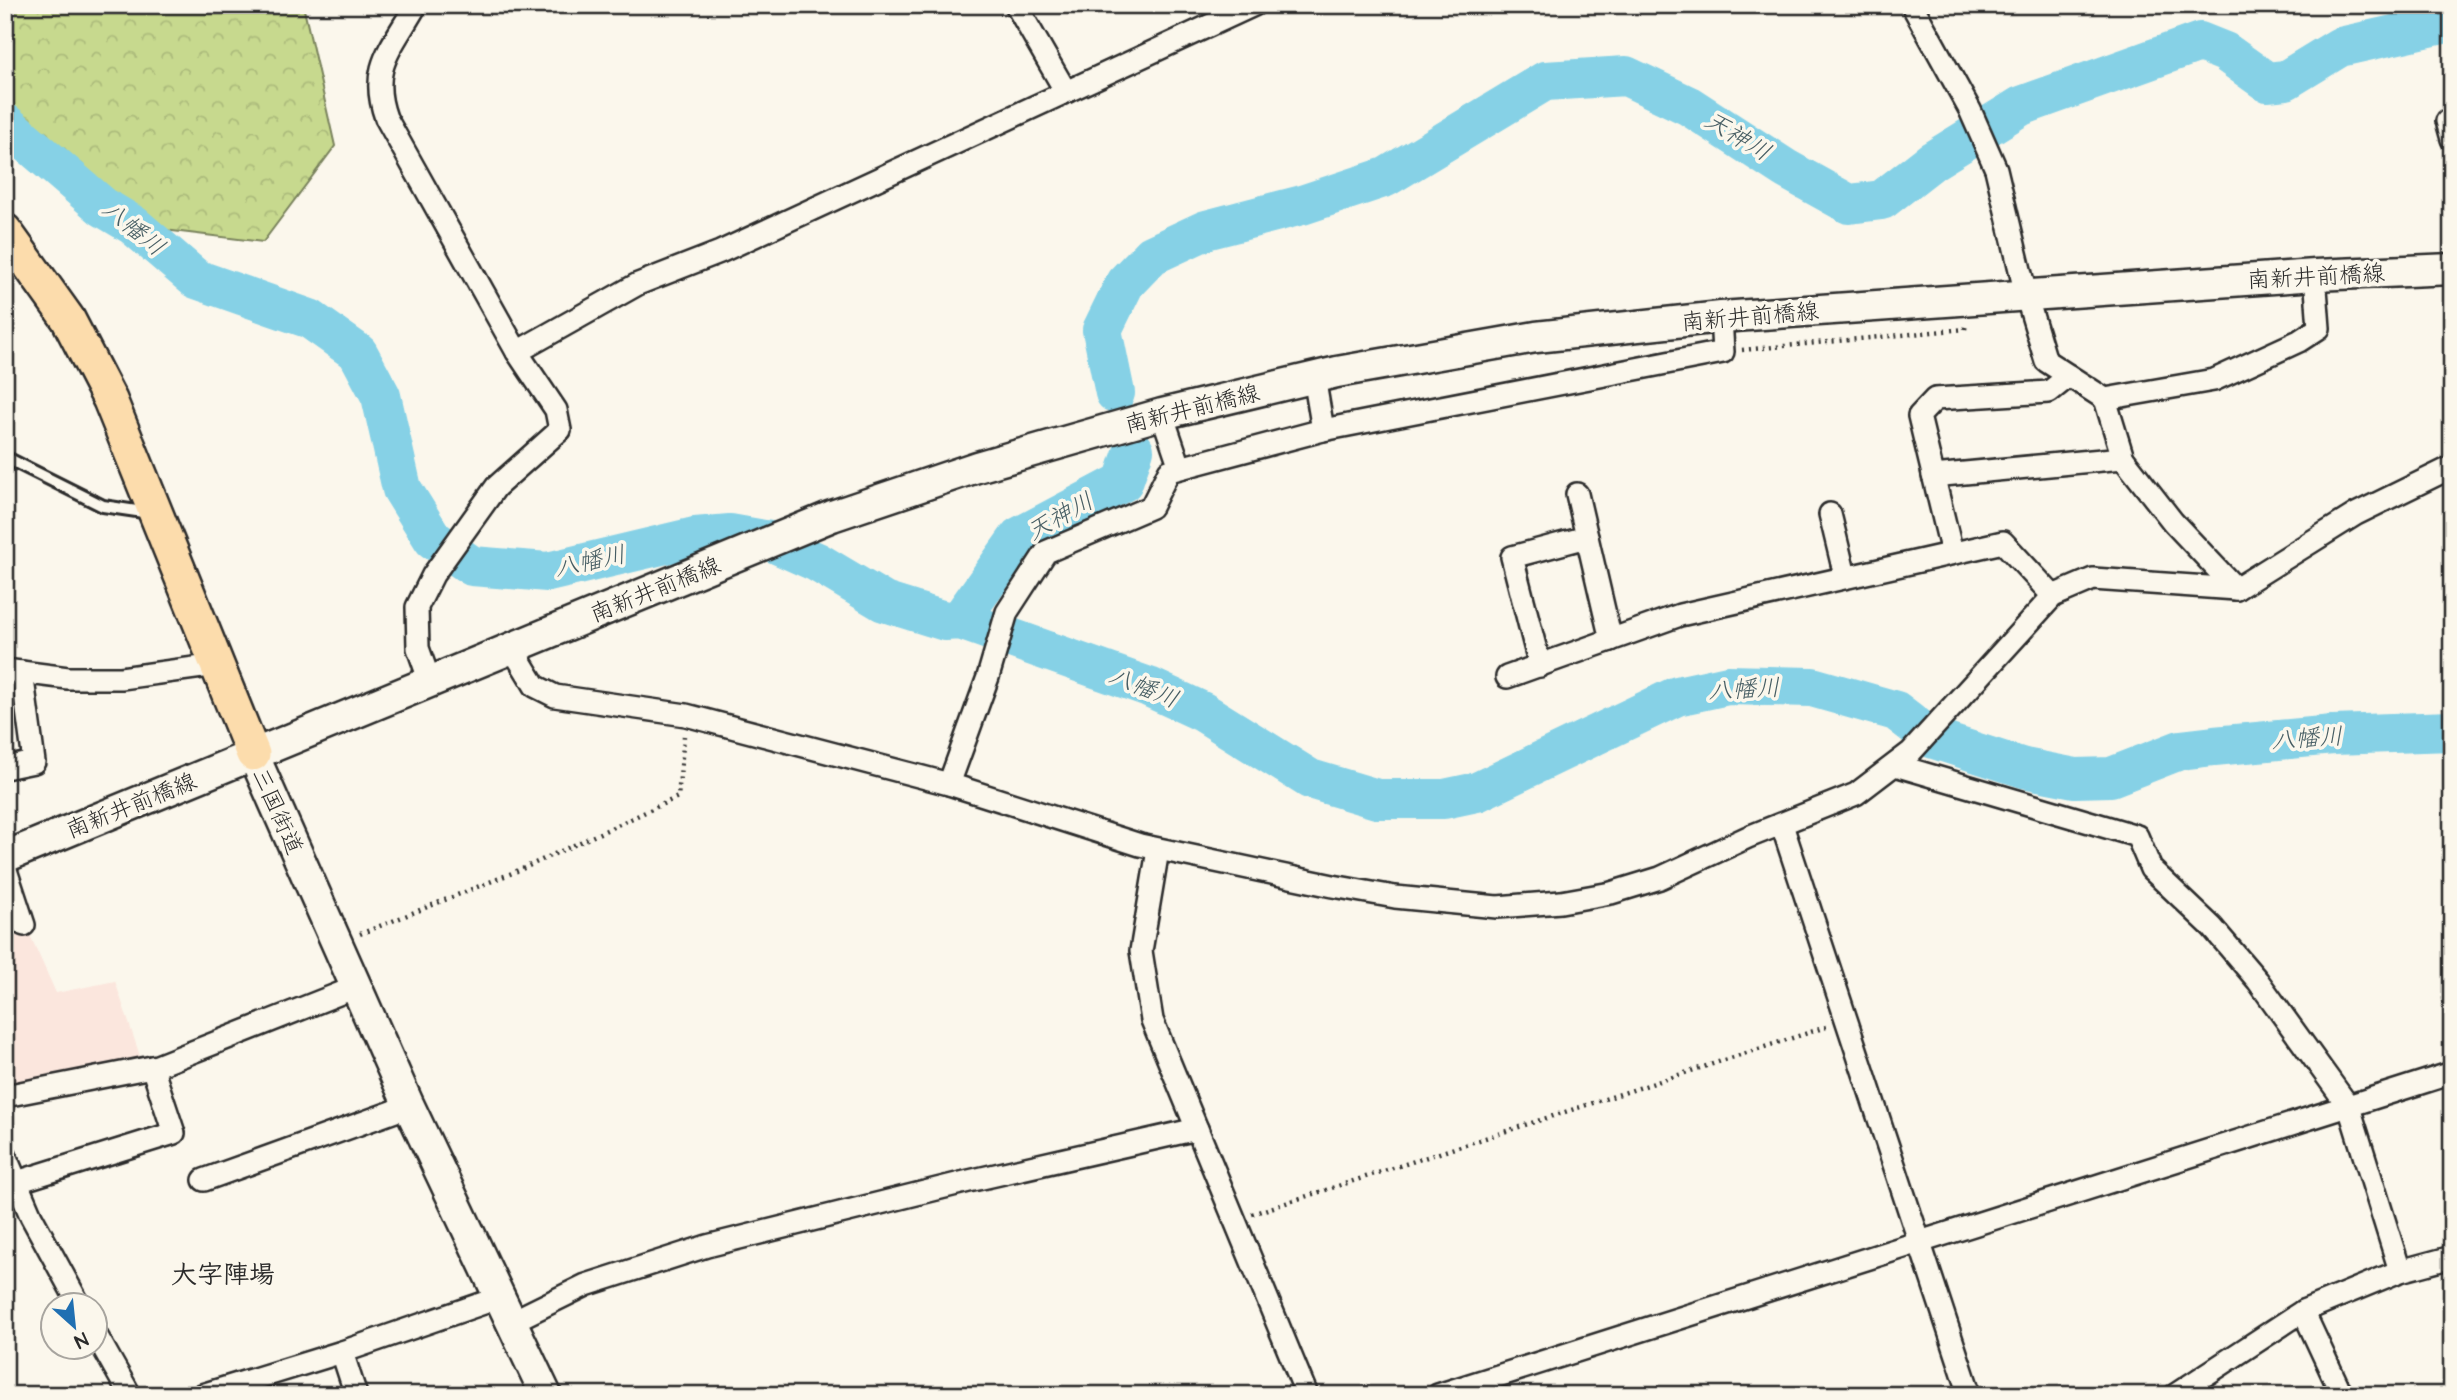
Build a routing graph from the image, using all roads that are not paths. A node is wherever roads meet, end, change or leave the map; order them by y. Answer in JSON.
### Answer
{"nodes":[{"id":1,"x":416,"y":5,"type":"edge"},
{"id":2,"x":1016,"y":5,"type":"edge"},
{"id":3,"x":1254,"y":5,"type":"edge"},
{"id":4,"x":1912,"y":5,"type":"edge"},
{"id":5,"x":1066,"y":92,"type":"junction"},
{"id":6,"x":2452,"y":118,"type":"edge"},
{"id":7,"x":2452,"y":139,"type":"edge"},
{"id":8,"x":5,"y":231,"type":"edge"},
{"id":9,"x":2452,"y":268,"type":"edge"},
{"id":10,"x":2315,"y":275,"type":"junction"},
{"id":11,"x":2026,"y":295,"type":"junction"},
{"id":12,"x":1721,"y":317,"type":"junction"},
{"id":13,"x":517,"y":352,"type":"junction"},
{"id":14,"x":2069,"y":376,"type":"junction"},
{"id":15,"x":1314,"y":377,"type":"junction"},
{"id":16,"x":2105,"y":399,"type":"junction"},
{"id":17,"x":1163,"y":414,"type":"junction"},
{"id":18,"x":1323,"y":430,"type":"junction"},
{"id":19,"x":5,"y":457,"type":"edge"},
{"id":20,"x":2123,"y":458,"type":"junction"},
{"id":21,"x":1180,"y":467,"type":"junction"},
{"id":22,"x":2452,"y":467,"type":"edge"},
{"id":23,"x":1933,"y":476,"type":"junction"},
{"id":24,"x":1577,"y":494,"type":"dead end"},
{"id":25,"x":156,"y":514,"type":"junction"},
{"id":26,"x":1830,"y":514,"type":"dead end"},
{"id":27,"x":1587,"y":537,"type":"junction"},
{"id":28,"x":1952,"y":553,"type":"junction"},
{"id":29,"x":1845,"y":576,"type":"junction"},
{"id":30,"x":2236,"y":589,"type":"junction"},
{"id":31,"x":2053,"y":596,"type":"junction"},
{"id":32,"x":1611,"y":640,"type":"junction"},
{"id":33,"x":512,"y":648,"type":"junction"},
{"id":34,"x":217,"y":665,"type":"junction"},
{"id":35,"x":1540,"y":666,"type":"junction"},
{"id":36,"x":13,"y":671,"type":"edge"},
{"id":37,"x":1507,"y":677,"type":"dead end"},
{"id":38,"x":430,"y":682,"type":"junction"},
{"id":39,"x":253,"y":755,"type":"junction"},
{"id":40,"x":1903,"y":759,"type":"junction"},
{"id":41,"x":5,"y":768,"type":"edge"},
{"id":42,"x":948,"y":784,"type":"junction"},
{"id":43,"x":1782,"y":825,"type":"junction"},
{"id":44,"x":1158,"y":850,"type":"junction"},
{"id":45,"x":5,"y":857,"type":"edge"},
{"id":46,"x":5,"y":867,"type":"edge"},
{"id":47,"x":24,"y":925,"type":"dead end"},
{"id":48,"x":356,"y":987,"type":"junction"},
{"id":49,"x":152,"y":1067,"type":"junction"},
{"id":50,"x":2452,"y":1073,"type":"edge"},
{"id":51,"x":5,"y":1096,"type":"edge"},
{"id":52,"x":409,"y":1107,"type":"junction"},
{"id":53,"x":2348,"y":1107,"type":"junction"},
{"id":54,"x":1197,"y":1129,"type":"junction"},
{"id":55,"x":5,"y":1155,"type":"edge"},
{"id":56,"x":204,"y":1180,"type":"dead end"},
{"id":57,"x":17,"y":1182,"type":"junction"},
{"id":58,"x":1919,"y":1243,"type":"junction"},
{"id":59,"x":2452,"y":1257,"type":"edge"},
{"id":60,"x":2400,"y":1271,"type":"junction"},
{"id":61,"x":72,"y":1292,"type":"edge"},
{"id":62,"x":507,"y":1309,"type":"junction"},
{"id":63,"x":2303,"y":1311,"type":"junction"},
{"id":64,"x":342,"y":1352,"type":"junction"},
{"id":65,"x":108,"y":1356,"type":"edge"},
{"id":66,"x":130,"y":1395,"type":"edge"},
{"id":67,"x":202,"y":1395,"type":"edge"},
{"id":68,"x":356,"y":1395,"type":"edge"},
{"id":69,"x":546,"y":1395,"type":"edge"},
{"id":70,"x":1307,"y":1395,"type":"edge"},
{"id":71,"x":1438,"y":1395,"type":"edge"},
{"id":72,"x":1970,"y":1395,"type":"edge"},
{"id":73,"x":2175,"y":1395,"type":"edge"},
{"id":74,"x":2342,"y":1395,"type":"edge"}],
"edges":[{"from":1,"to":13,"type":"street"},
{"from":2,"to":5,"type":"street"},
{"from":3,"to":5,"type":"street"},
{"from":4,"to":11,"type":"street"},
{"from":5,"to":13,"type":"street"},
{"from":6,"to":7,"type":"street"},
{"from":8,"to":25,"type":"main road","name":"三国街道"},
{"from":9,"to":10,"type":"main road","name":"南新井前橋線"},
{"from":10,"to":11,"type":"main road","name":"南新井前橋線"},
{"from":10,"to":16,"type":"street"},
{"from":11,"to":12,"type":"main road","name":"南新井前橋線"},
{"from":11,"to":14,"type":"street"},
{"from":12,"to":15,"type":"main road","name":"南新井前橋線"},
{"from":12,"to":18,"type":"street"},
{"from":13,"to":38,"type":"street"},
{"from":14,"to":16,"type":"street"},
{"from":14,"to":23,"type":"street"},
{"from":15,"to":17,"type":"main road","name":"南新井前橋線"},
{"from":15,"to":18,"type":"street"},
{"from":16,"to":20,"type":"street"},
{"from":17,"to":21,"type":"street"},
{"from":17,"to":33,"type":"main road","name":"南新井前橋線"},
{"from":18,"to":21,"type":"street"},
{"from":19,"to":25,"type":"lane"},
{"from":20,"to":23,"type":"street"},
{"from":20,"to":30,"type":"street"},
{"from":21,"to":42,"type":"street"},
{"from":22,"to":30,"type":"street"},
{"from":23,"to":28,"type":"street"},
{"from":24,"to":27,"type":"street"},
{"from":25,"to":34,"type":"main road","name":"三国街道"},
{"from":26,"to":29,"type":"street"},
{"from":27,"to":32,"type":"street"},
{"from":27,"to":35,"type":"street"},
{"from":28,"to":29,"type":"street"},
{"from":28,"to":31,"type":"street"},
{"from":29,"to":32,"type":"street"},
{"from":30,"to":31,"type":"street"},
{"from":31,"to":40,"type":"street"},
{"from":32,"to":35,"type":"street"},
{"from":33,"to":38,"type":"main road","name":"南新井前橋線"},
{"from":33,"to":42,"type":"street"},
{"from":34,"to":36,"type":"street"},
{"from":34,"to":39,"type":"main road","name":"三国街道"},
{"from":35,"to":37,"type":"street"},
{"from":36,"to":41,"type":"street"},
{"from":38,"to":39,"type":"main road","name":"南新井前橋線"},
{"from":39,"to":45,"type":"main road","name":"南新井前橋線"},
{"from":39,"to":48,"type":"main road","name":"三国街道"},
{"from":40,"to":43,"type":"street"},
{"from":40,"to":53,"type":"street"},
{"from":42,"to":44,"type":"street"},
{"from":43,"to":44,"type":"street"},
{"from":43,"to":58,"type":"street"},
{"from":44,"to":54,"type":"street"},
{"from":46,"to":47,"type":"street"},
{"from":48,"to":49,"type":"street"},
{"from":48,"to":52,"type":"main road","name":"三国街道"},
{"from":49,"to":51,"type":"street"},
{"from":49,"to":57,"type":"street"},
{"from":50,"to":53,"type":"street"},
{"from":52,"to":56,"type":"street"},
{"from":52,"to":62,"type":"main road","name":"三国街道"},
{"from":53,"to":58,"type":"street"},
{"from":53,"to":60,"type":"street"},
{"from":54,"to":62,"type":"street"},
{"from":54,"to":70,"type":"street"},
{"from":55,"to":57,"type":"street"},
{"from":57,"to":61,"type":"street"},
{"from":58,"to":71,"type":"street"},
{"from":58,"to":72,"type":"street"},
{"from":59,"to":60,"type":"street"},
{"from":60,"to":63,"type":"street"},
{"from":62,"to":64,"type":"street"},
{"from":62,"to":69,"type":"main road","name":"三国街道"},
{"from":63,"to":73,"type":"street"},
{"from":63,"to":74,"type":"street"},
{"from":64,"to":67,"type":"street"},
{"from":64,"to":68,"type":"street"},
{"from":65,"to":66,"type":"street"}]}
